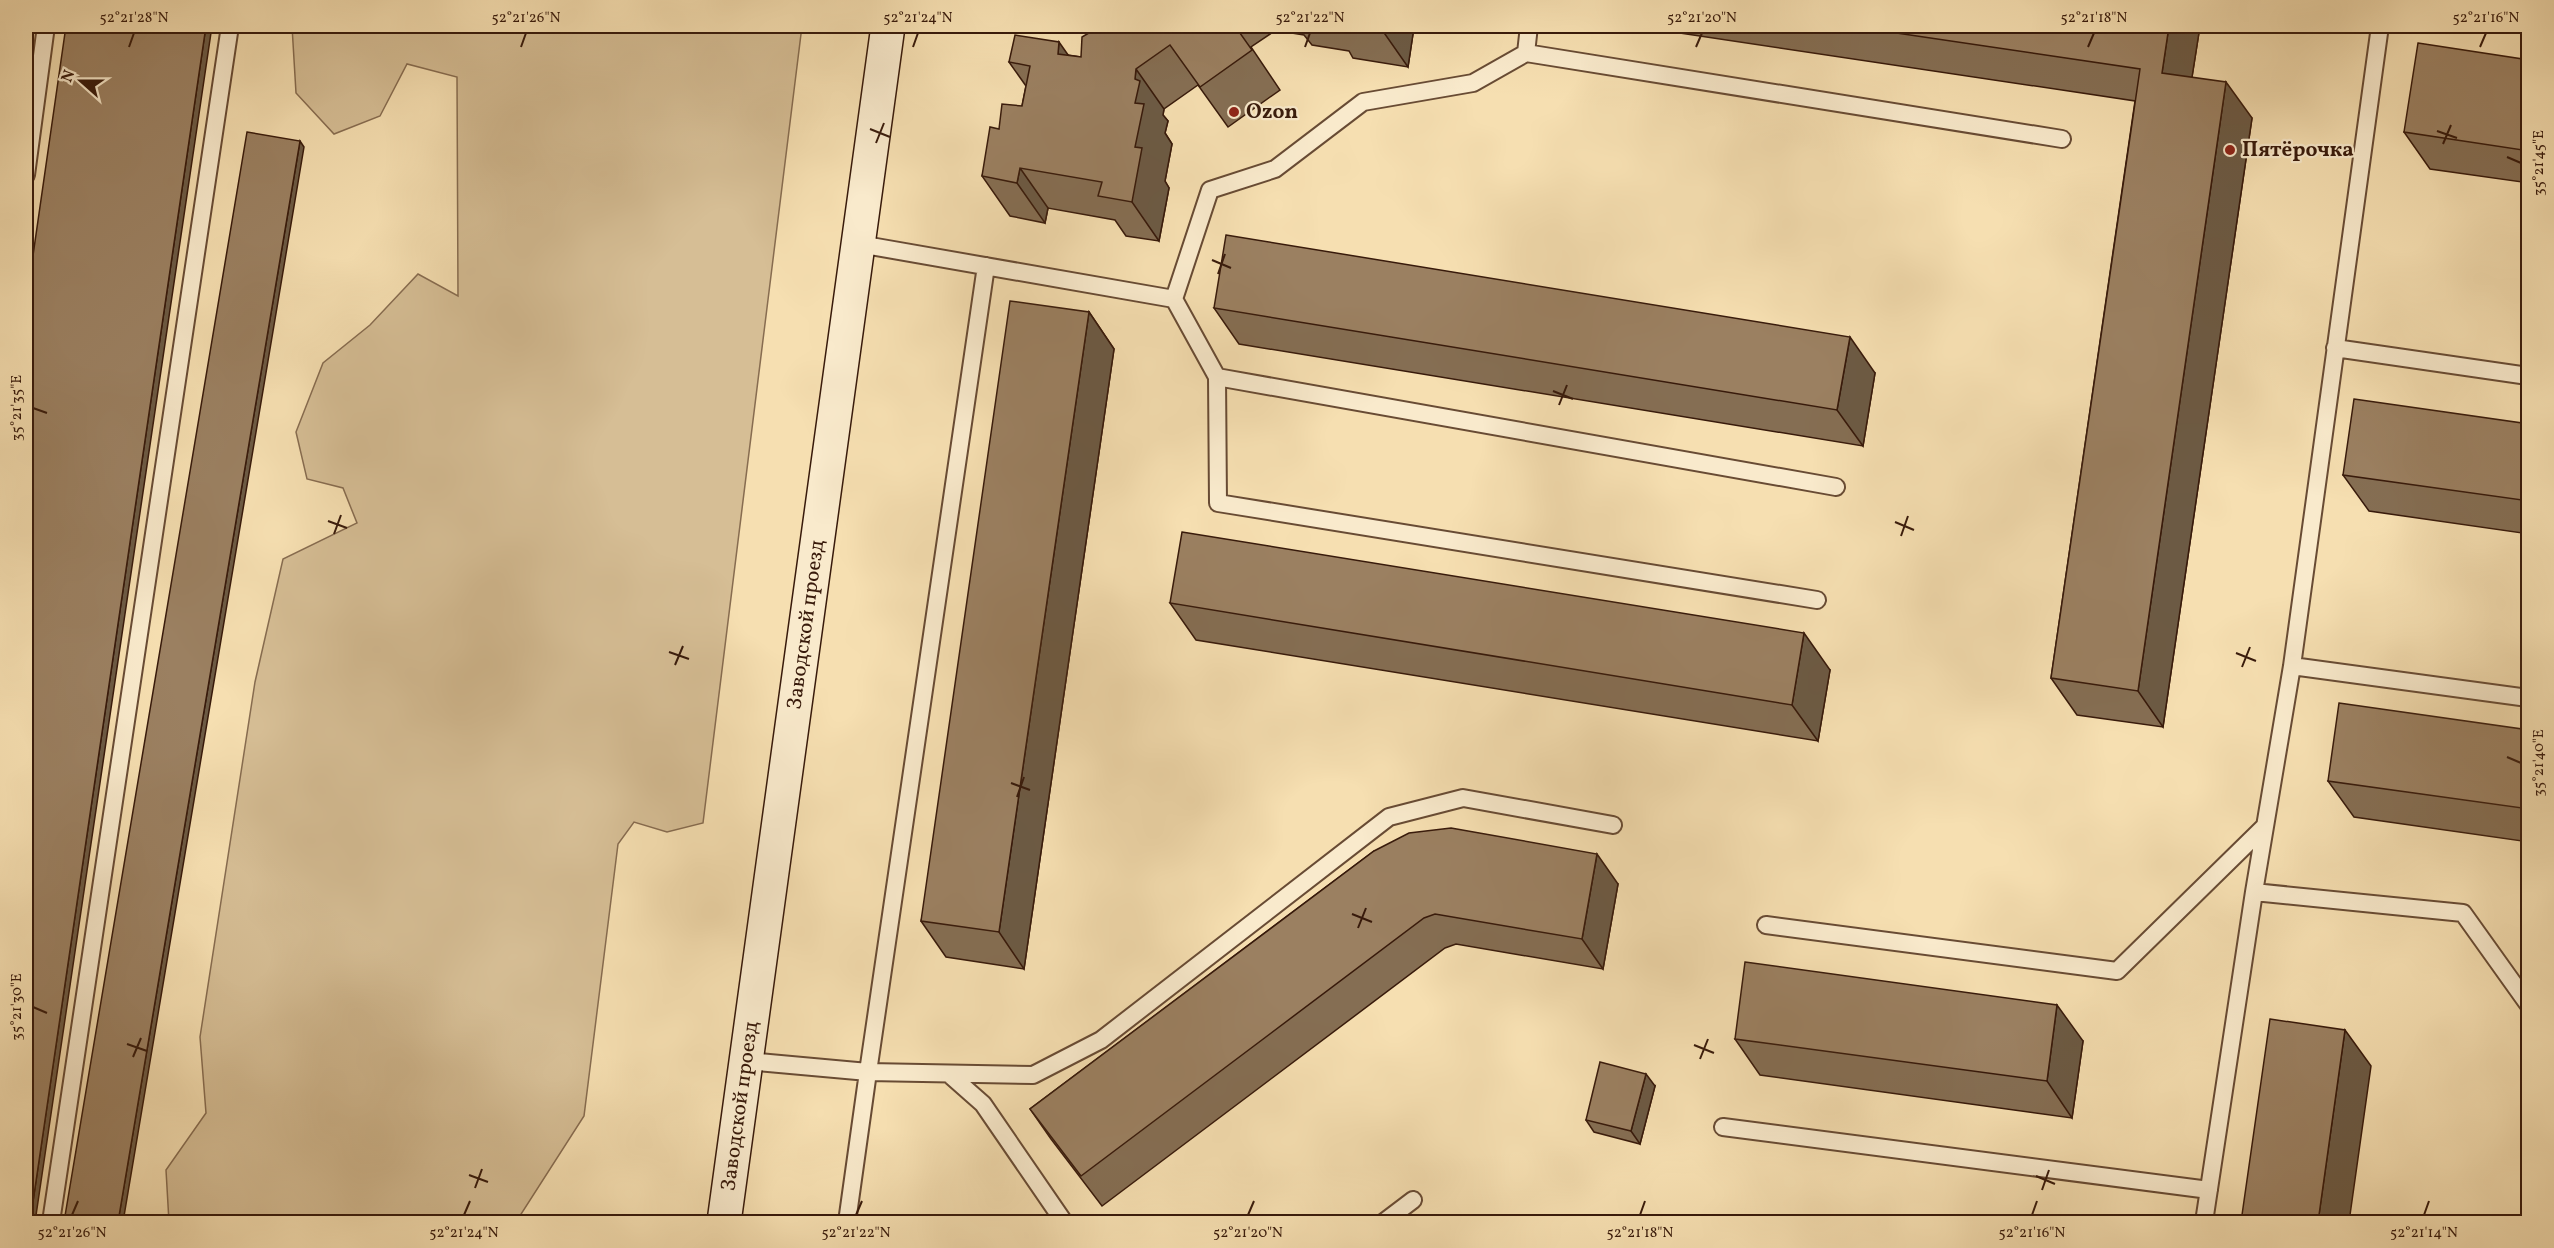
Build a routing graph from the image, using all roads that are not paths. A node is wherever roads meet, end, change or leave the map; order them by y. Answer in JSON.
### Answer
{"nodes":[{"id":1,"x":46,"y":26,"type":"edge"},
{"id":2,"x":230,"y":26,"type":"edge"},
{"id":3,"x":888,"y":26,"type":"edge"},
{"id":4,"x":1529,"y":26,"type":"edge"},
{"id":5,"x":2380,"y":26,"type":"edge"},
{"id":6,"x":1526,"y":53,"type":"junction"},
{"id":7,"x":2062,"y":139,"type":"dead end"},
{"id":8,"x":26,"y":175,"type":"edge"},
{"id":9,"x":859,"y":244,"type":"junction"},
{"id":10,"x":986,"y":266,"type":"junction"},
{"id":11,"x":1174,"y":298,"type":"junction"},
{"id":12,"x":2335,"y":348,"type":"junction"},
{"id":13,"x":2529,"y":376,"type":"edge"},
{"id":14,"x":1217,"y":377,"type":"junction"},
{"id":15,"x":1836,"y":487,"type":"dead end"},
{"id":16,"x":1817,"y":600,"type":"dead end"},
{"id":17,"x":2292,"y":666,"type":"junction"},
{"id":18,"x":2529,"y":698,"type":"edge"},
{"id":19,"x":1613,"y":825,"type":"dead end"},
{"id":20,"x":2265,"y":826,"type":"junction"},
{"id":21,"x":2254,"y":892,"type":"junction"},
{"id":22,"x":1766,"y":925,"type":"dead end"},
{"id":23,"x":2529,"y":1004,"type":"edge"},
{"id":24,"x":747,"y":1061,"type":"junction"},
{"id":25,"x":868,"y":1072,"type":"junction"},
{"id":26,"x":949,"y":1074,"type":"junction"},
{"id":27,"x":1723,"y":1126,"type":"dead end"},
{"id":28,"x":2209,"y":1190,"type":"junction"},
{"id":29,"x":1413,"y":1200,"type":"dead end"},
{"id":30,"x":51,"y":1222,"type":"edge"},
{"id":31,"x":724,"y":1222,"type":"edge"},
{"id":32,"x":848,"y":1222,"type":"edge"},
{"id":33,"x":1064,"y":1222,"type":"edge"},
{"id":34,"x":1384,"y":1222,"type":"edge"},
{"id":35,"x":2204,"y":1222,"type":"edge"}],
"edges":[{"from":1,"to":8,"type":"lane"},
{"from":2,"to":30,"type":"lane"},
{"from":3,"to":9,"type":"main road","name":"Заводской проезд"},
{"from":4,"to":6,"type":"lane"},
{"from":5,"to":12,"type":"lane"},
{"from":6,"to":7,"type":"lane"},
{"from":6,"to":11,"type":"lane"},
{"from":9,"to":10,"type":"lane"},
{"from":9,"to":24,"type":"main road","name":"Заводской проезд"},
{"from":10,"to":11,"type":"lane"},
{"from":10,"to":25,"type":"lane"},
{"from":11,"to":14,"type":"lane"},
{"from":12,"to":13,"type":"lane"},
{"from":12,"to":17,"type":"lane"},
{"from":14,"to":15,"type":"lane"},
{"from":14,"to":16,"type":"lane"},
{"from":17,"to":18,"type":"lane"},
{"from":17,"to":20,"type":"lane"},
{"from":19,"to":26,"type":"lane"},
{"from":20,"to":21,"type":"lane"},
{"from":20,"to":22,"type":"lane"},
{"from":21,"to":23,"type":"lane"},
{"from":21,"to":28,"type":"lane"},
{"from":24,"to":25,"type":"lane"},
{"from":24,"to":31,"type":"main road","name":"Заводской проезд"},
{"from":25,"to":26,"type":"lane"},
{"from":25,"to":32,"type":"lane"},
{"from":26,"to":33,"type":"lane"},
{"from":27,"to":28,"type":"lane"},
{"from":28,"to":35,"type":"lane"},
{"from":29,"to":34,"type":"lane"}]}
